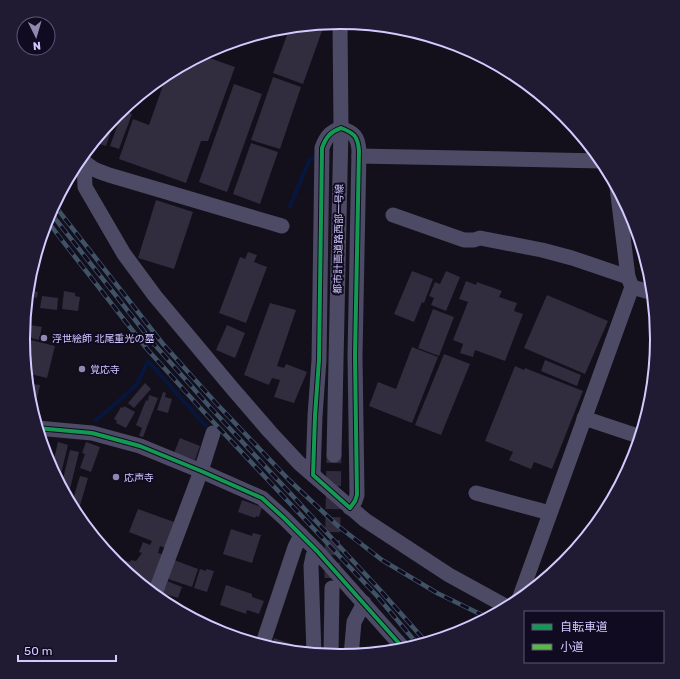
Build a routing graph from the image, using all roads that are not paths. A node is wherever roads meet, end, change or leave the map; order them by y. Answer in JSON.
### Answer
{"nodes":[{"id":1,"x":340,"y":29,"type":"edge"},
{"id":2,"x":341,"y":128,"type":"junction"},
{"id":3,"x":359,"y":156,"type":"junction"},
{"id":4,"x":594,"y":161,"type":"edge"},
{"id":5,"x":85,"y":162,"type":"edge"},
{"id":6,"x":83,"y":165,"type":"edge"},
{"id":7,"x":619,"y":205,"type":"edge"},
{"id":8,"x":393,"y":215,"type":"dead end"},
{"id":9,"x":282,"y":226,"type":"dead end"},
{"id":10,"x":630,"y":282,"type":"junction"},
{"id":11,"x":647,"y":290,"type":"edge"},
{"id":12,"x":584,"y":418,"type":"junction"},
{"id":13,"x":43,"y":429,"type":"edge"},
{"id":14,"x":213,"y":434,"type":"dead end"},
{"id":15,"x":635,"y":435,"type":"edge"},
{"id":16,"x":334,"y":455,"type":"tunnel mouth"},
{"id":17,"x":356,"y":460,"type":"junction"},
{"id":18,"x":313,"y":468,"type":"junction"},
{"id":19,"x":201,"y":471,"type":"junction"},
{"id":20,"x":476,"y":493,"type":"dead end"},
{"id":21,"x":350,"y":508,"type":"junction"},
{"id":22,"x":550,"y":514,"type":"junction"},
{"id":23,"x":301,"y":535,"type":"junction"},
{"id":24,"x":316,"y":551,"type":"junction"},
{"id":25,"x":332,"y":588,"type":"tunnel mouth"},
{"id":26,"x":156,"y":590,"type":"edge"},
{"id":27,"x":522,"y":591,"type":"edge"},
{"id":28,"x":364,"y":603,"type":"junction"},
{"id":29,"x":502,"y":604,"type":"edge"},
{"id":30,"x":264,"y":640,"type":"edge"},
{"id":31,"x":400,"y":644,"type":"edge"},
{"id":32,"x":314,"y":648,"type":"edge"},
{"id":33,"x":352,"y":649,"type":"edge"},
{"id":34,"x":331,"y":650,"type":"edge"}],
"edges":[{"from":1,"to":2,"type":"street","name":"都市計画道路西部一号線"},
{"from":2,"to":3,"type":"street"},
{"from":2,"to":16,"type":"street","name":"都市計画道路西部一号線"},
{"from":2,"to":18,"type":"street"},
{"from":3,"to":4,"type":"street"},
{"from":3,"to":17,"type":"street"},
{"from":5,"to":9,"type":"street"},
{"from":6,"to":18,"type":"street"},
{"from":7,"to":10,"type":"street"},
{"from":8,"to":10,"type":"street"},
{"from":10,"to":11,"type":"street"},
{"from":10,"to":12,"type":"street"},
{"from":12,"to":15,"type":"street"},
{"from":12,"to":22,"type":"street"},
{"from":13,"to":19,"type":"street"},
{"from":14,"to":19,"type":"street"},
{"from":17,"to":18,"type":"street"},
{"from":17,"to":21,"type":"street"},
{"from":18,"to":21,"type":"street"},
{"from":19,"to":23,"type":"street"},
{"from":19,"to":26,"type":"street"},
{"from":20,"to":22,"type":"street"},
{"from":21,"to":29,"type":"street"},
{"from":22,"to":27,"type":"street"},
{"from":23,"to":24,"type":"street"},
{"from":23,"to":30,"type":"street"},
{"from":24,"to":28,"type":"street"},
{"from":24,"to":32,"type":"street"},
{"from":25,"to":34,"type":"street"},
{"from":28,"to":31,"type":"street"},
{"from":28,"to":33,"type":"street"}]}
